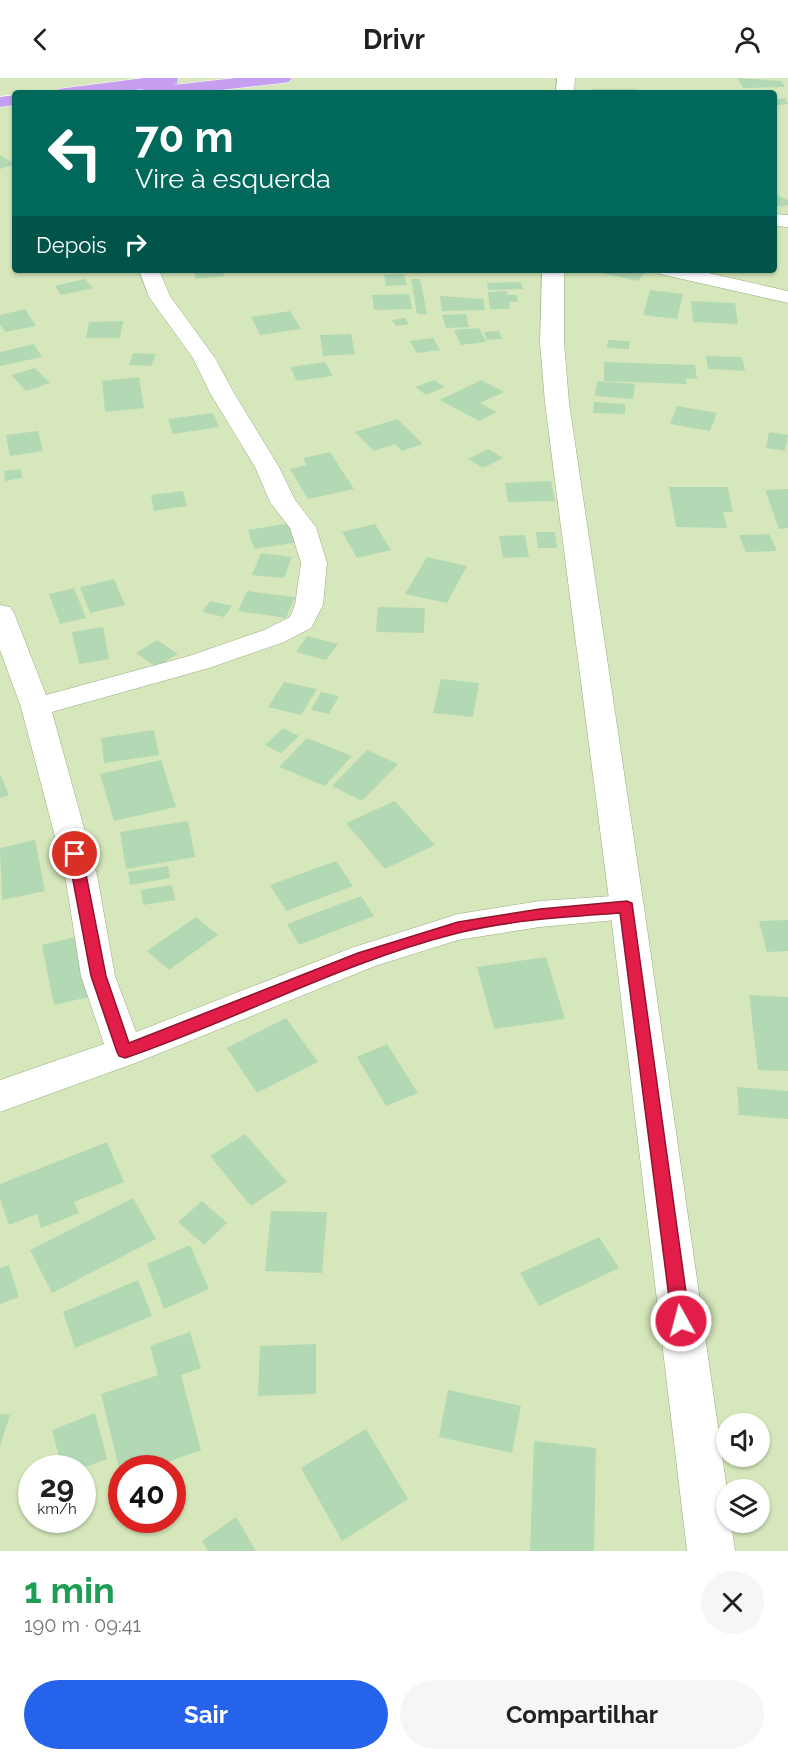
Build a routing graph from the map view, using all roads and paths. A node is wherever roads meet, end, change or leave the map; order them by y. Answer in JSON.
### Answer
{"nodes":[{"id":1,"x":190,"y":78,"type":"edge"},
{"id":2,"x":283,"y":78,"type":"edge"},
{"id":3,"x":90,"y":90,"type":"edge"},
{"id":4,"x":174,"y":90,"type":"edge"},
{"id":5,"x":150,"y":273,"type":"edge"},
{"id":6,"x":553,"y":273,"type":"edge"},
{"id":7,"x":680,"y":273,"type":"edge"},
{"id":8,"x":788,"y":297,"type":"edge"},
{"id":9,"x":0,"y":613,"type":"edge"},
{"id":10,"x":36,"y":707,"type":"junction"},
{"id":11,"x":627,"y":907,"type":"junction"},
{"id":12,"x":125,"y":1052,"type":"junction"},
{"id":13,"x":0,"y":1096,"type":"edge"},
{"id":14,"x":711,"y":1551,"type":"edge"}],
"edges":[{"from":1,"to":3,"type":"highway"},
{"from":2,"to":4,"type":"highway"},
{"from":5,"to":10,"type":"street"},
{"from":6,"to":11,"type":"street"},
{"from":7,"to":8,"type":"street"},
{"from":9,"to":10,"type":"street"},
{"from":10,"to":12,"type":"street"},
{"from":11,"to":12,"type":"street"},
{"from":11,"to":14,"type":"street"},
{"from":12,"to":13,"type":"street"}]}
